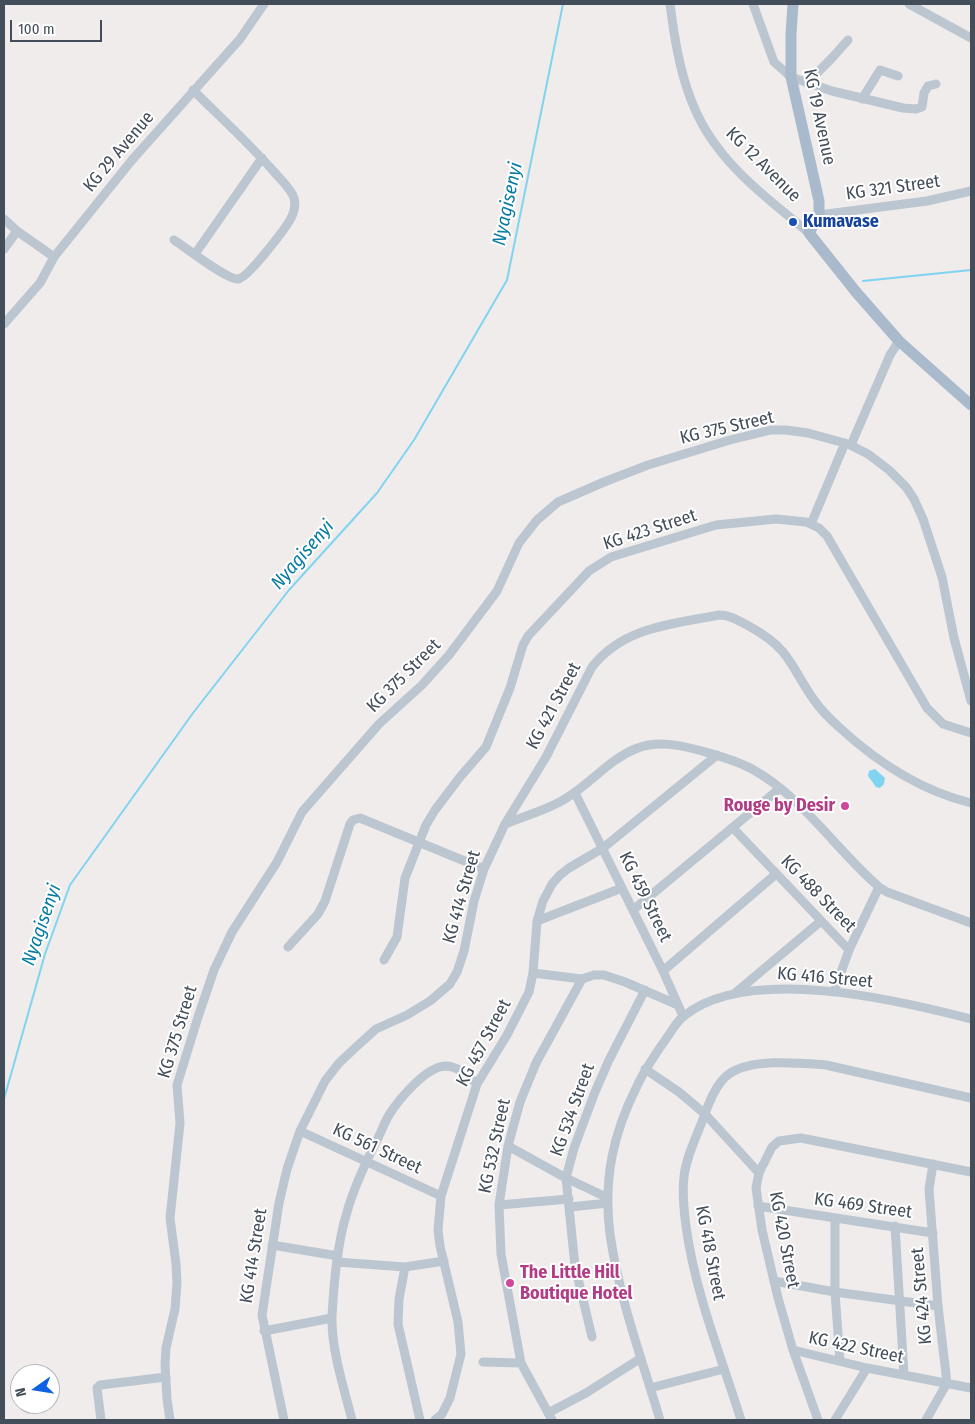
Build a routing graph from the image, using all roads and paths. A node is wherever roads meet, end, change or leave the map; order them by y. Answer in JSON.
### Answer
{"nodes":[{"id":1,"x":264,"y":4,"type":"edge"},
{"id":2,"x":670,"y":4,"type":"edge"},
{"id":3,"x":753,"y":4,"type":"edge"},
{"id":4,"x":793,"y":4,"type":"edge"},
{"id":5,"x":909,"y":4,"type":"edge"},
{"id":6,"x":971,"y":38,"type":"edge"},
{"id":7,"x":848,"y":40,"type":"dead end"},
{"id":8,"x":898,"y":76,"type":"dead end"},
{"id":9,"x":791,"y":77,"type":"junction"},
{"id":10,"x":807,"y":83,"type":"junction"},
{"id":11,"x":936,"y":84,"type":"dead end"},
{"id":12,"x":193,"y":90,"type":"junction"},
{"id":13,"x":862,"y":99,"type":"junction"},
{"id":14,"x":262,"y":158,"type":"junction"},
{"id":15,"x":971,"y":191,"type":"edge"},
{"id":16,"x":819,"y":215,"type":"junction"},
{"id":17,"x":4,"y":219,"type":"edge"},
{"id":18,"x":17,"y":231,"type":"junction"},
{"id":19,"x":809,"y":234,"type":"junction"},
{"id":20,"x":174,"y":240,"type":"dead end"},
{"id":21,"x":4,"y":249,"type":"edge"},
{"id":22,"x":195,"y":254,"type":"junction"},
{"id":23,"x":54,"y":257,"type":"junction"},
{"id":24,"x":4,"y":324,"type":"edge"},
{"id":25,"x":899,"y":341,"type":"junction"},
{"id":26,"x":971,"y":405,"type":"edge"},
{"id":27,"x":848,"y":444,"type":"junction"},
{"id":28,"x":811,"y":524,"type":"junction"},
{"id":29,"x":971,"y":701,"type":"edge"},
{"id":30,"x":971,"y":732,"type":"edge"},
{"id":31,"x":717,"y":756,"type":"junction"},
{"id":32,"x":779,"y":788,"type":"junction"},
{"id":33,"x":575,"y":793,"type":"junction"},
{"id":34,"x":971,"y":803,"type":"edge"},
{"id":35,"x":505,"y":824,"type":"junction"},
{"id":36,"x":733,"y":828,"type":"junction"},
{"id":37,"x":419,"y":842,"type":"junction"},
{"id":38,"x":603,"y":848,"type":"junction"},
{"id":39,"x":484,"y":869,"type":"junction"},
{"id":40,"x":776,"y":874,"type":"junction"},
{"id":41,"x":622,"y":888,"type":"junction"},
{"id":42,"x":879,"y":888,"type":"junction"},
{"id":43,"x":633,"y":910,"type":"junction"},
{"id":44,"x":537,"y":921,"type":"junction"},
{"id":45,"x":821,"y":921,"type":"junction"},
{"id":46,"x":971,"y":923,"type":"edge"},
{"id":47,"x":288,"y":947,"type":"dead end"},
{"id":48,"x":849,"y":950,"type":"junction"},
{"id":49,"x":384,"y":960,"type":"dead end"},
{"id":50,"x":663,"y":971,"type":"junction"},
{"id":51,"x":532,"y":973,"type":"junction"},
{"id":52,"x":582,"y":979,"type":"junction"},
{"id":53,"x":644,"y":990,"type":"junction"},
{"id":54,"x":834,"y":992,"type":"junction"},
{"id":55,"x":734,"y":994,"type":"junction"},
{"id":56,"x":678,"y":1005,"type":"junction"},
{"id":57,"x":683,"y":1016,"type":"junction"},
{"id":58,"x":971,"y":1019,"type":"edge"},
{"id":59,"x":646,"y":1069,"type":"junction"},
{"id":60,"x":478,"y":1084,"type":"junction"},
{"id":61,"x":971,"y":1098,"type":"edge"},
{"id":62,"x":705,"y":1114,"type":"junction"},
{"id":63,"x":300,"y":1131,"type":"junction"},
{"id":64,"x":508,"y":1146,"type":"junction"},
{"id":65,"x":367,"y":1161,"type":"junction"},
{"id":66,"x":933,"y":1164,"type":"junction"},
{"id":67,"x":971,"y":1172,"type":"edge"},
{"id":68,"x":759,"y":1173,"type":"junction"},
{"id":69,"x":566,"y":1178,"type":"junction"},
{"id":70,"x":441,"y":1196,"type":"junction"},
{"id":71,"x":608,"y":1201,"type":"junction"},
{"id":72,"x":569,"y":1203,"type":"junction"},
{"id":73,"x":499,"y":1205,"type":"junction"},
{"id":74,"x":758,"y":1206,"type":"junction"},
{"id":75,"x":835,"y":1219,"type":"junction"},
{"id":76,"x":895,"y":1226,"type":"junction"},
{"id":77,"x":933,"y":1233,"type":"junction"},
{"id":78,"x":272,"y":1245,"type":"junction"},
{"id":79,"x":338,"y":1259,"type":"junction"},
{"id":80,"x":444,"y":1261,"type":"junction"},
{"id":81,"x":404,"y":1267,"type":"junction"},
{"id":82,"x":774,"y":1281,"type":"junction"},
{"id":83,"x":835,"y":1292,"type":"junction"},
{"id":84,"x":900,"y":1302,"type":"junction"},
{"id":85,"x":938,"y":1306,"type":"junction"},
{"id":86,"x":332,"y":1318,"type":"junction"},
{"id":87,"x":264,"y":1331,"type":"junction"},
{"id":88,"x":592,"y":1337,"type":"dead end"},
{"id":89,"x":793,"y":1350,"type":"junction"},
{"id":90,"x":641,"y":1358,"type":"junction"},
{"id":91,"x":840,"y":1361,"type":"junction"},
{"id":92,"x":483,"y":1362,"type":"dead end"},
{"id":93,"x":521,"y":1363,"type":"junction"},
{"id":94,"x":867,"y":1368,"type":"junction"},
{"id":95,"x":724,"y":1370,"type":"junction"},
{"id":96,"x":904,"y":1375,"type":"junction"},
{"id":97,"x":166,"y":1377,"type":"junction"},
{"id":98,"x":947,"y":1383,"type":"junction"},
{"id":99,"x":650,"y":1388,"type":"junction"},
{"id":100,"x":971,"y":1388,"type":"edge"},
{"id":101,"x":550,"y":1417,"type":"edge"},
{"id":102,"x":101,"y":1420,"type":"edge"},
{"id":103,"x":170,"y":1420,"type":"edge"},
{"id":104,"x":284,"y":1420,"type":"edge"},
{"id":105,"x":352,"y":1420,"type":"edge"},
{"id":106,"x":420,"y":1420,"type":"edge"},
{"id":107,"x":436,"y":1420,"type":"edge"},
{"id":108,"x":660,"y":1420,"type":"edge"},
{"id":109,"x":741,"y":1420,"type":"edge"},
{"id":110,"x":818,"y":1420,"type":"edge"},
{"id":111,"x":835,"y":1420,"type":"edge"},
{"id":112,"x":926,"y":1420,"type":"edge"}],
"edges":[{"from":1,"to":12,"type":"street","name":"KG 29 Avenue"},
{"from":2,"to":19,"type":"street","name":"KG 12 Avenue"},
{"from":3,"to":9,"type":"street"},
{"from":4,"to":9,"type":"main road","name":"KG 19 Avenue"},
{"from":5,"to":6,"type":"street"},
{"from":7,"to":10,"type":"street"},
{"from":8,"to":13,"type":"street"},
{"from":9,"to":10,"type":"street"},
{"from":9,"to":16,"type":"main road","name":"KG 19 Avenue"},
{"from":10,"to":13,"type":"street"},
{"from":11,"to":13,"type":"street"},
{"from":12,"to":14,"type":"street"},
{"from":12,"to":23,"type":"street","name":"KG 29 Avenue"},
{"from":14,"to":22,"type":"street"},
{"from":14,"to":22,"type":"street"},
{"from":15,"to":16,"type":"street","name":"KG 321 Street"},
{"from":16,"to":19,"type":"main road"},
{"from":17,"to":18,"type":"street"},
{"from":18,"to":21,"type":"street"},
{"from":18,"to":23,"type":"street"},
{"from":19,"to":25,"type":"main road","name":"KG 12 Avenue"},
{"from":20,"to":22,"type":"street"},
{"from":23,"to":24,"type":"street","name":"KG 29 Avenue"},
{"from":25,"to":26,"type":"main road","name":"KG 12 Avenue"},
{"from":25,"to":27,"type":"street"},
{"from":27,"to":28,"type":"street"},
{"from":27,"to":29,"type":"street","name":"KG 375 Street"},
{"from":27,"to":97,"type":"street","name":"KG 375 Street"},
{"from":28,"to":30,"type":"street"},
{"from":28,"to":37,"type":"street","name":"KG 423 Street"},
{"from":31,"to":32,"type":"street"},
{"from":31,"to":33,"type":"street"},
{"from":31,"to":38,"type":"street","name":"KG 457 Street"},
{"from":32,"to":36,"type":"street"},
{"from":32,"to":42,"type":"street"},
{"from":33,"to":35,"type":"street"},
{"from":33,"to":38,"type":"street","name":"KG 459 Street"},
{"from":34,"to":35,"type":"street","name":"KG 421 Street"},
{"from":35,"to":39,"type":"street","name":"KG 414 Street"},
{"from":36,"to":40,"type":"street","name":"KG 488 Street"},
{"from":36,"to":43,"type":"street"},
{"from":37,"to":39,"type":"street"},
{"from":37,"to":47,"type":"street"},
{"from":37,"to":49,"type":"street","name":"KG 423 Street"},
{"from":38,"to":41,"type":"street","name":"KG 459 Street"},
{"from":38,"to":44,"type":"street","name":"KG 457 Street"},
{"from":39,"to":63,"type":"street","name":"KG 414 Street"},
{"from":40,"to":45,"type":"street","name":"KG 488 Street"},
{"from":40,"to":50,"type":"street"},
{"from":41,"to":43,"type":"street","name":"KG 459 Street"},
{"from":41,"to":44,"type":"street"},
{"from":42,"to":46,"type":"street"},
{"from":42,"to":48,"type":"street"},
{"from":43,"to":50,"type":"street","name":"KG 459 Street"},
{"from":44,"to":51,"type":"street","name":"KG 457 Street"},
{"from":45,"to":48,"type":"street","name":"KG 488 Street"},
{"from":45,"to":55,"type":"street"},
{"from":48,"to":54,"type":"street","name":"KG 488 Street"},
{"from":50,"to":56,"type":"street","name":"KG 459 Street"},
{"from":51,"to":52,"type":"street"},
{"from":51,"to":60,"type":"street","name":"KG 457 Street"},
{"from":52,"to":53,"type":"street"},
{"from":52,"to":64,"type":"street","name":"KG 532 Street"},
{"from":53,"to":56,"type":"street"},
{"from":53,"to":69,"type":"street","name":"KG 534 Street"},
{"from":54,"to":55,"type":"street","name":"KG 416 Street"},
{"from":54,"to":58,"type":"street","name":"KG 416 Street"},
{"from":55,"to":57,"type":"street","name":"KG 416 Street"},
{"from":56,"to":57,"type":"street","name":"KG 459 Street"},
{"from":57,"to":59,"type":"street","name":"KG 416 Street"},
{"from":59,"to":62,"type":"street"},
{"from":59,"to":71,"type":"street","name":"KG 416 Street"},
{"from":60,"to":65,"type":"street"},
{"from":60,"to":70,"type":"street","name":"KG 457 Street"},
{"from":61,"to":62,"type":"street","name":"KG 418 Street"},
{"from":62,"to":68,"type":"street"},
{"from":62,"to":95,"type":"street","name":"KG 418 Street"},
{"from":63,"to":65,"type":"street","name":"KG 561 Street"},
{"from":63,"to":78,"type":"street","name":"KG 414 Street"},
{"from":64,"to":69,"type":"street"},
{"from":64,"to":73,"type":"street","name":"KG 532 Street"},
{"from":65,"to":70,"type":"street","name":"KG 561 Street"},
{"from":65,"to":79,"type":"street"},
{"from":66,"to":67,"type":"street","name":"KG 420 Street"},
{"from":66,"to":68,"type":"street","name":"KG 420 Street"},
{"from":66,"to":77,"type":"street","name":"KG 424 Street"},
{"from":68,"to":74,"type":"street","name":"KG 420 Street"},
{"from":69,"to":71,"type":"street"},
{"from":69,"to":72,"type":"street","name":"KG 534 Street"},
{"from":70,"to":80,"type":"street","name":"KG 457 Street"},
{"from":71,"to":72,"type":"street"},
{"from":71,"to":90,"type":"street","name":"KG 416 Street"},
{"from":72,"to":73,"type":"street"},
{"from":72,"to":88,"type":"street","name":"KG 534 Street"},
{"from":73,"to":93,"type":"street","name":"KG 532 Street"},
{"from":74,"to":75,"type":"street","name":"KG 469 Street"},
{"from":74,"to":82,"type":"street","name":"KG 420 Street"},
{"from":75,"to":76,"type":"street","name":"KG 469 Street"},
{"from":75,"to":83,"type":"street"},
{"from":76,"to":77,"type":"street","name":"KG 469 Street"},
{"from":76,"to":84,"type":"street"},
{"from":77,"to":85,"type":"street","name":"KG 424 Street"},
{"from":78,"to":79,"type":"street"},
{"from":78,"to":87,"type":"street","name":"KG 414 Street"},
{"from":79,"to":81,"type":"street"},
{"from":79,"to":86,"type":"street"},
{"from":80,"to":81,"type":"street"},
{"from":80,"to":107,"type":"street","name":"KG 457 Street"},
{"from":81,"to":106,"type":"street"},
{"from":82,"to":83,"type":"street"},
{"from":82,"to":89,"type":"street","name":"KG 420 Street"},
{"from":83,"to":84,"type":"street"},
{"from":83,"to":91,"type":"street"},
{"from":84,"to":85,"type":"street"},
{"from":84,"to":96,"type":"street"},
{"from":85,"to":98,"type":"street","name":"KG 424 Street"},
{"from":86,"to":87,"type":"street"},
{"from":86,"to":105,"type":"street"},
{"from":87,"to":104,"type":"street","name":"KG 414 Street"},
{"from":89,"to":91,"type":"street","name":"KG 422 Street"},
{"from":89,"to":110,"type":"street","name":"KG 420 Street"},
{"from":90,"to":99,"type":"street","name":"KG 416 Street"},
{"from":90,"to":101,"type":"street"},
{"from":91,"to":94,"type":"street","name":"KG 422 Street"},
{"from":92,"to":93,"type":"street"},
{"from":93,"to":101,"type":"street","name":"KG 532 Street"},
{"from":94,"to":96,"type":"street","name":"KG 422 Street"},
{"from":94,"to":111,"type":"street"},
{"from":95,"to":99,"type":"street"},
{"from":95,"to":109,"type":"street","name":"KG 418 Street"},
{"from":96,"to":98,"type":"street","name":"KG 422 Street"},
{"from":97,"to":102,"type":"street"},
{"from":97,"to":103,"type":"street","name":"KG 375 Street"},
{"from":98,"to":100,"type":"street","name":"KG 422 Street"},
{"from":98,"to":112,"type":"street"},
{"from":99,"to":108,"type":"street","name":"KG 416 Street"}]}
